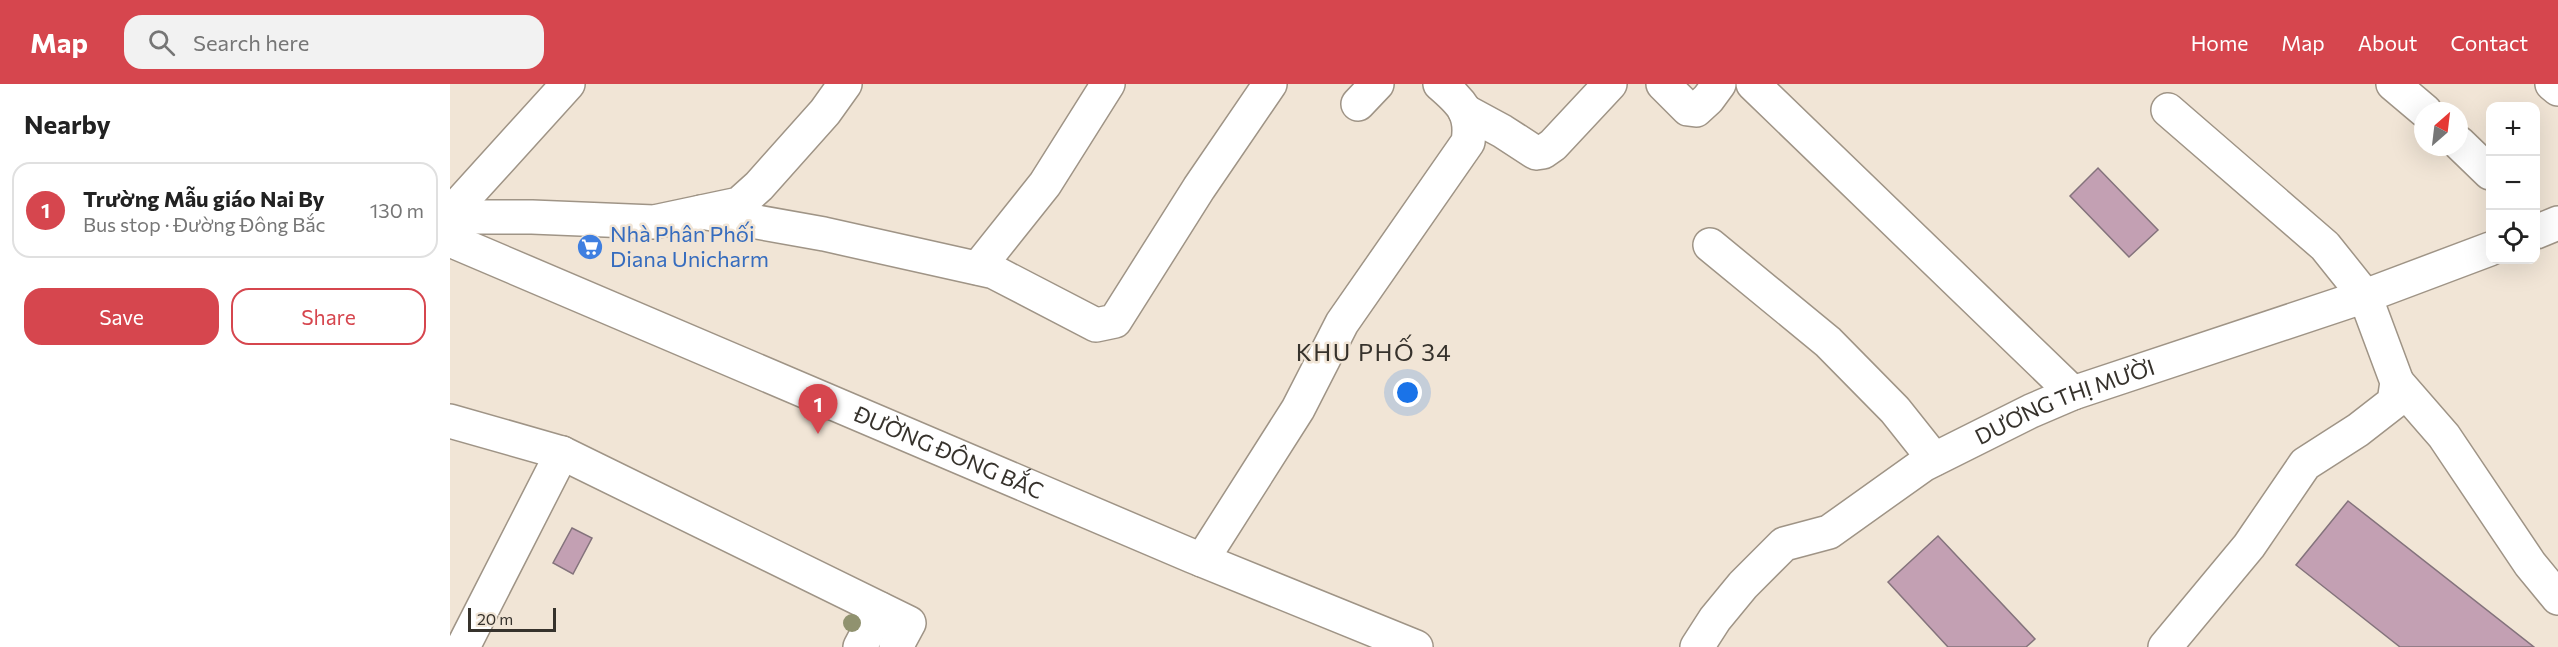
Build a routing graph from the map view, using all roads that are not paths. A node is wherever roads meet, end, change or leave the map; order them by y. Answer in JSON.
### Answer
{"nodes":[{"id":1,"x":568,"y":84,"type":"edge"},
{"id":2,"x":845,"y":84,"type":"edge"},
{"id":3,"x":1108,"y":84,"type":"edge"},
{"id":4,"x":1270,"y":84,"type":"edge"},
{"id":5,"x":1440,"y":84,"type":"edge"},
{"id":6,"x":1610,"y":84,"type":"edge"},
{"id":7,"x":1663,"y":84,"type":"edge"},
{"id":8,"x":1719,"y":84,"type":"edge"},
{"id":9,"x":1753,"y":84,"type":"edge"},
{"id":10,"x":2393,"y":84,"type":"edge"},
{"id":11,"x":2552,"y":84,"type":"edge"},
{"id":12,"x":2558,"y":89,"type":"edge"},
{"id":13,"x":2414,"y":102,"type":"edge"},
{"id":14,"x":2168,"y":110,"type":"dead end"},
{"id":15,"x":1465,"y":111,"type":"junction"},
{"id":16,"x":2468,"y":152,"type":"edge"},
{"id":17,"x":2486,"y":169,"type":"edge"},
{"id":18,"x":701,"y":212,"type":"junction"},
{"id":19,"x":450,"y":214,"type":"edge"},
{"id":20,"x":450,"y":226,"type":"edge"},
{"id":21,"x":450,"y":240,"type":"edge"},
{"id":22,"x":1710,"y":245,"type":"dead end"},
{"id":23,"x":2486,"y":251,"type":"edge"},
{"id":24,"x":978,"y":268,"type":"junction"},
{"id":25,"x":2365,"y":297,"type":"junction"},
{"id":26,"x":2397,"y":382,"type":"junction"},
{"id":27,"x":2073,"y":393,"type":"junction"},
{"id":28,"x":450,"y":421,"type":"edge"},
{"id":29,"x":562,"y":453,"type":"junction"},
{"id":30,"x":1934,"y":459,"type":"junction"},
{"id":31,"x":1202,"y":560,"type":"junction"},
{"id":32,"x":2558,"y":598,"type":"edge"},
{"id":33,"x":895,"y":626,"type":"edge"},
{"id":34,"x":464,"y":647,"type":"edge"},
{"id":35,"x":860,"y":647,"type":"edge"},
{"id":36,"x":1416,"y":647,"type":"edge"},
{"id":37,"x":1697,"y":647,"type":"edge"},
{"id":38,"x":2165,"y":647,"type":"edge"}],
"edges":[{"from":1,"to":19,"type":"street"},
{"from":2,"to":18,"type":"street"},
{"from":3,"to":24,"type":"street"},
{"from":4,"to":24,"type":"street"},
{"from":5,"to":15,"type":"street"},
{"from":6,"to":15,"type":"street"},
{"from":7,"to":8,"type":"street"},
{"from":9,"to":27,"type":"street"},
{"from":10,"to":13,"type":"street"},
{"from":11,"to":12,"type":"street"},
{"from":14,"to":25,"type":"street"},
{"from":15,"to":31,"type":"street"},
{"from":16,"to":17,"type":"street"},
{"from":18,"to":20,"type":"street"},
{"from":18,"to":24,"type":"street"},
{"from":21,"to":31,"type":"street","name":"ĐƯỜNG ĐÔNG BẮC"},
{"from":22,"to":30,"type":"street"},
{"from":23,"to":25,"type":"street","name":"DƯƠNG THỊ MƯỜI"},
{"from":25,"to":26,"type":"street"},
{"from":25,"to":27,"type":"street","name":"DƯƠNG THỊ MƯỜI"},
{"from":26,"to":32,"type":"street"},
{"from":26,"to":38,"type":"street"},
{"from":27,"to":30,"type":"street","name":"DƯƠNG THỊ MƯỜI"},
{"from":28,"to":29,"type":"street"},
{"from":29,"to":33,"type":"street"},
{"from":29,"to":34,"type":"street"},
{"from":30,"to":37,"type":"street","name":"DƯƠNG THỊ MƯỜI"},
{"from":31,"to":36,"type":"street","name":"ĐƯỜNG ĐÔNG BẮC"},
{"from":33,"to":35,"type":"street"}]}
